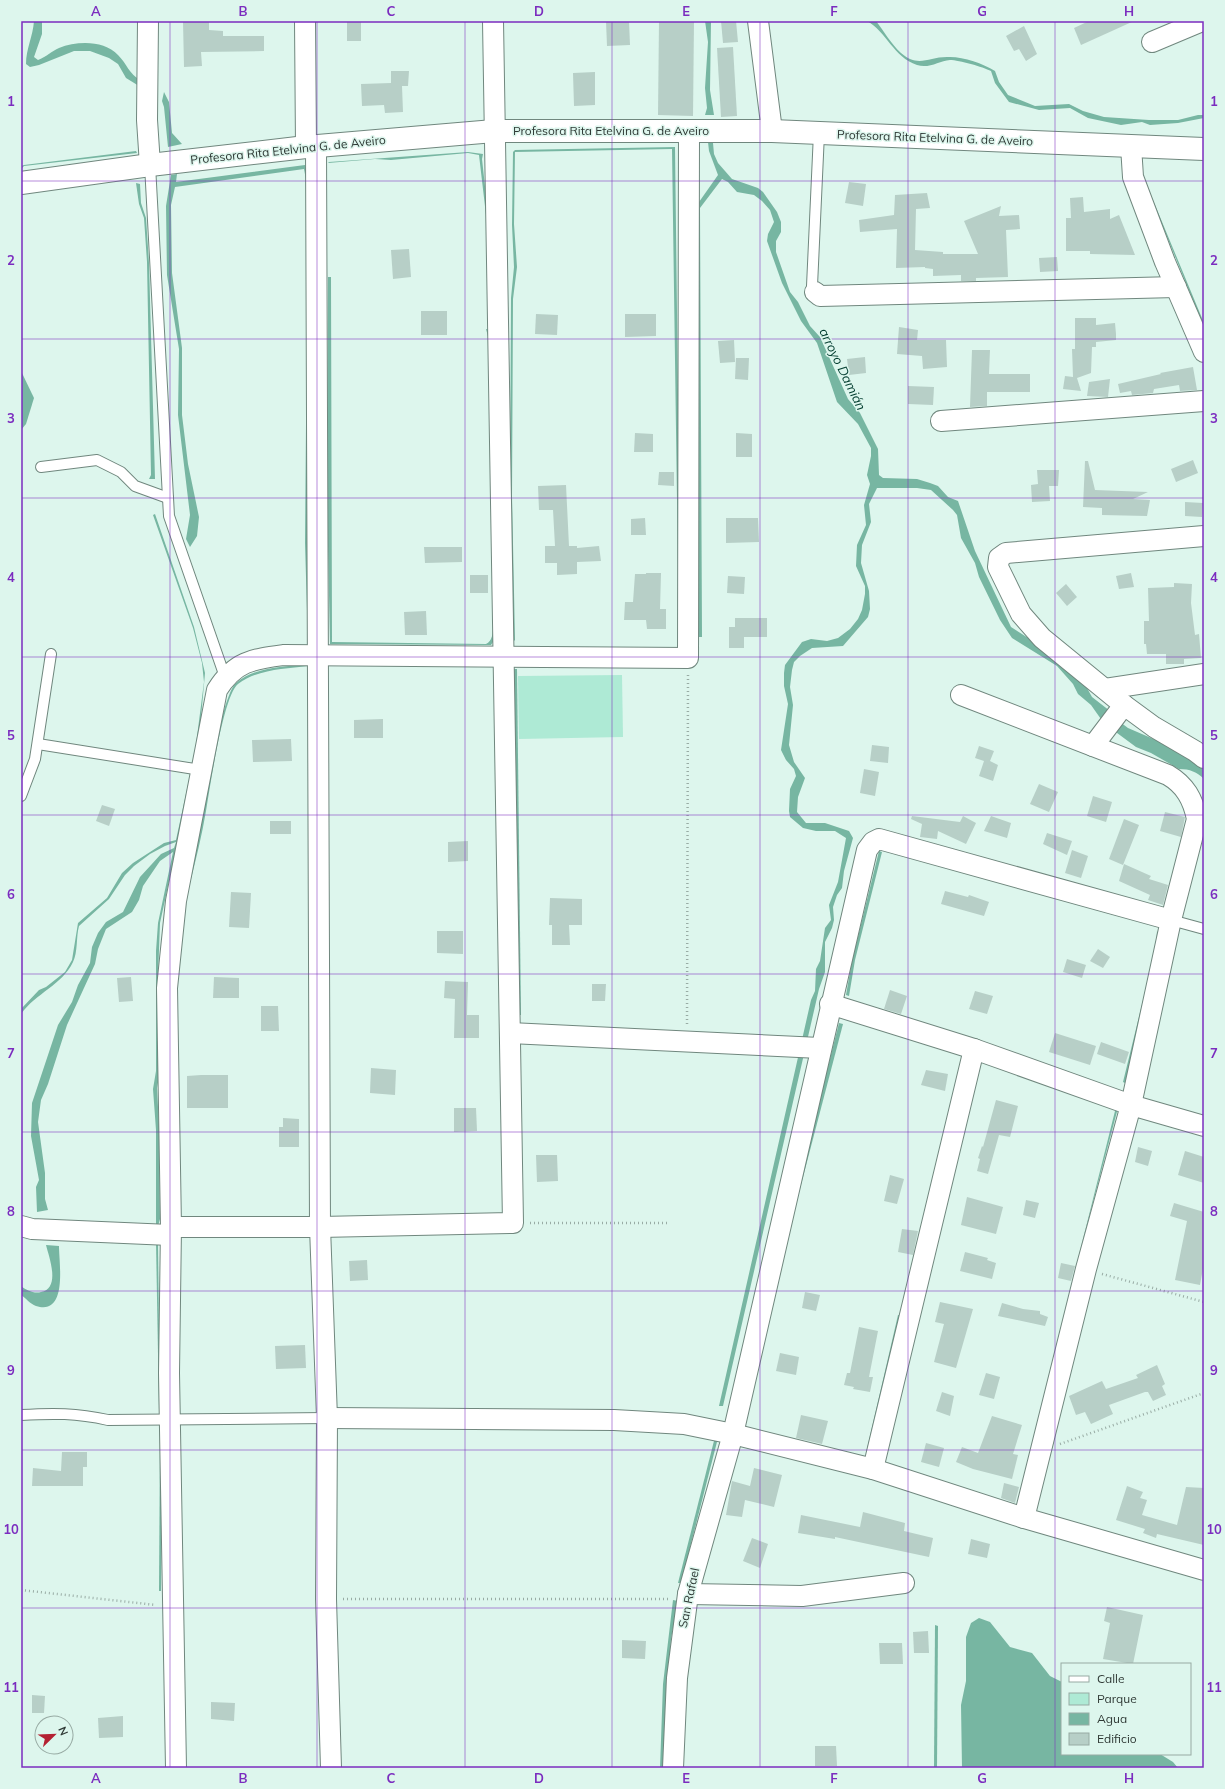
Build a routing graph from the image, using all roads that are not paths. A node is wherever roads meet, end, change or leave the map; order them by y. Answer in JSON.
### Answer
{"nodes":[{"id":1,"x":148,"y":21,"type":"edge"},
{"id":2,"x":305,"y":21,"type":"edge"},
{"id":3,"x":493,"y":21,"type":"edge"},
{"id":4,"x":758,"y":21,"type":"edge"},
{"id":5,"x":1202,"y":21,"type":"edge"},
{"id":6,"x":1152,"y":42,"type":"dead end"},
{"id":7,"x":694,"y":130,"type":"junction"},
{"id":8,"x":494,"y":131,"type":"junction"},
{"id":9,"x":772,"y":131,"type":"junction"},
{"id":10,"x":819,"y":133,"type":"junction"},
{"id":11,"x":311,"y":146,"type":"junction"},
{"id":12,"x":1131,"y":146,"type":"junction"},
{"id":13,"x":1204,"y":149,"type":"edge"},
{"id":14,"x":150,"y":165,"type":"junction"},
{"id":15,"x":21,"y":183,"type":"edge"},
{"id":16,"x":1176,"y":287,"type":"junction"},
{"id":17,"x":814,"y":292,"type":"joint"},
{"id":18,"x":1204,"y":352,"type":"edge"},
{"id":19,"x":1204,"y":401,"type":"edge"},
{"id":20,"x":941,"y":421,"type":"dead end"},
{"id":21,"x":41,"y":467,"type":"dead end"},
{"id":22,"x":168,"y":498,"type":"junction"},
{"id":23,"x":1204,"y":536,"type":"edge"},
{"id":24,"x":51,"y":654,"type":"dead end"},
{"id":25,"x":319,"y":654,"type":"junction"},
{"id":26,"x":504,"y":656,"type":"junction"},
{"id":27,"x":1204,"y":674,"type":"edge"},
{"id":28,"x":225,"y":677,"type":"junction"},
{"id":29,"x":1105,"y":689,"type":"junction"},
{"id":30,"x":961,"y":694,"type":"dead end"},
{"id":31,"x":1124,"y":705,"type":"junction"},
{"id":32,"x":38,"y":744,"type":"junction"},
{"id":33,"x":1093,"y":746,"type":"junction"},
{"id":34,"x":1204,"y":758,"type":"edge"},
{"id":35,"x":201,"y":770,"type":"junction"},
{"id":36,"x":21,"y":796,"type":"edge"},
{"id":37,"x":1171,"y":920,"type":"junction"},
{"id":38,"x":1204,"y":929,"type":"edge"},
{"id":39,"x":830,"y":1004,"type":"junction"},
{"id":40,"x":510,"y":1033,"type":"junction"},
{"id":41,"x":820,"y":1048,"type":"junction"},
{"id":42,"x":974,"y":1049,"type":"junction"},
{"id":43,"x":1131,"y":1105,"type":"junction"},
{"id":44,"x":1204,"y":1126,"type":"edge"},
{"id":45,"x":21,"y":1226,"type":"edge"},
{"id":46,"x":320,"y":1227,"type":"junction"},
{"id":47,"x":171,"y":1231,"type":"junction"},
{"id":48,"x":21,"y":1415,"type":"edge"},
{"id":49,"x":328,"y":1418,"type":"junction"},
{"id":50,"x":170,"y":1420,"type":"junction"},
{"id":51,"x":733,"y":1434,"type":"junction"},
{"id":52,"x":873,"y":1469,"type":"junction"},
{"id":53,"x":1024,"y":1518,"type":"junction"},
{"id":54,"x":1204,"y":1570,"type":"edge"},
{"id":55,"x":904,"y":1583,"type":"dead end"},
{"id":56,"x":688,"y":1596,"type":"junction"},
{"id":57,"x":176,"y":1768,"type":"edge"},
{"id":58,"x":331,"y":1768,"type":"edge"},
{"id":59,"x":673,"y":1768,"type":"edge"}],
"edges":[{"from":1,"to":14,"type":"street"},
{"from":2,"to":11,"type":"street"},
{"from":3,"to":8,"type":"street"},
{"from":4,"to":9,"type":"street"},
{"from":5,"to":6,"type":"street"},
{"from":7,"to":8,"type":"street","name":"Profesora Rita Etelvina G. de Aveiro"},
{"from":7,"to":9,"type":"street","name":"Profesora Rita Etelvina G. de Aveiro"},
{"from":7,"to":26,"type":"street"},
{"from":8,"to":11,"type":"street","name":"Profesora Rita Etelvina G. de Aveiro"},
{"from":8,"to":26,"type":"street"},
{"from":9,"to":10,"type":"street","name":"Profesora Rita Etelvina G. de Aveiro"},
{"from":10,"to":12,"type":"street","name":"Profesora Rita Etelvina G. de Aveiro"},
{"from":10,"to":17,"type":"lane"},
{"from":11,"to":14,"type":"street","name":"Profesora Rita Etelvina G. de Aveiro"},
{"from":11,"to":25,"type":"street"},
{"from":12,"to":13,"type":"street","name":"Profesora Rita Etelvina G. de Aveiro"},
{"from":12,"to":16,"type":"street"},
{"from":14,"to":15,"type":"street","name":"Profesora Rita Etelvina G. de Aveiro"},
{"from":14,"to":22,"type":"lane"},
{"from":16,"to":17,"type":"street"},
{"from":16,"to":18,"type":"street"},
{"from":19,"to":20,"type":"street"},
{"from":21,"to":22,"type":"lane"},
{"from":22,"to":28,"type":"lane"},
{"from":23,"to":29,"type":"street"},
{"from":24,"to":32,"type":"lane"},
{"from":25,"to":26,"type":"street"},
{"from":25,"to":28,"type":"street"},
{"from":25,"to":46,"type":"street"},
{"from":26,"to":40,"type":"street"},
{"from":27,"to":29,"type":"street"},
{"from":28,"to":35,"type":"street"},
{"from":29,"to":31,"type":"street"},
{"from":30,"to":33,"type":"street"},
{"from":31,"to":33,"type":"street"},
{"from":31,"to":34,"type":"street"},
{"from":32,"to":35,"type":"lane"},
{"from":32,"to":36,"type":"lane"},
{"from":33,"to":37,"type":"street"},
{"from":35,"to":47,"type":"street"},
{"from":37,"to":38,"type":"lane"},
{"from":37,"to":39,"type":"street","name":"San Rafael"},
{"from":37,"to":43,"type":"street"},
{"from":39,"to":41,"type":"street","name":"San Rafael"},
{"from":39,"to":42,"type":"street"},
{"from":40,"to":41,"type":"street"},
{"from":40,"to":46,"type":"street"},
{"from":41,"to":51,"type":"street","name":"San Rafael"},
{"from":42,"to":43,"type":"street"},
{"from":42,"to":52,"type":"street"},
{"from":43,"to":44,"type":"street"},
{"from":43,"to":53,"type":"street"},
{"from":45,"to":47,"type":"street"},
{"from":46,"to":47,"type":"street"},
{"from":46,"to":49,"type":"street"},
{"from":47,"to":50,"type":"street"},
{"from":48,"to":50,"type":"lane"},
{"from":49,"to":50,"type":"lane"},
{"from":49,"to":51,"type":"street"},
{"from":49,"to":58,"type":"street"},
{"from":50,"to":57,"type":"street"},
{"from":51,"to":52,"type":"street"},
{"from":51,"to":56,"type":"street","name":"San Rafael"},
{"from":52,"to":53,"type":"street"},
{"from":53,"to":54,"type":"street"},
{"from":55,"to":56,"type":"street"},
{"from":56,"to":59,"type":"street","name":"San Rafael"}]}
